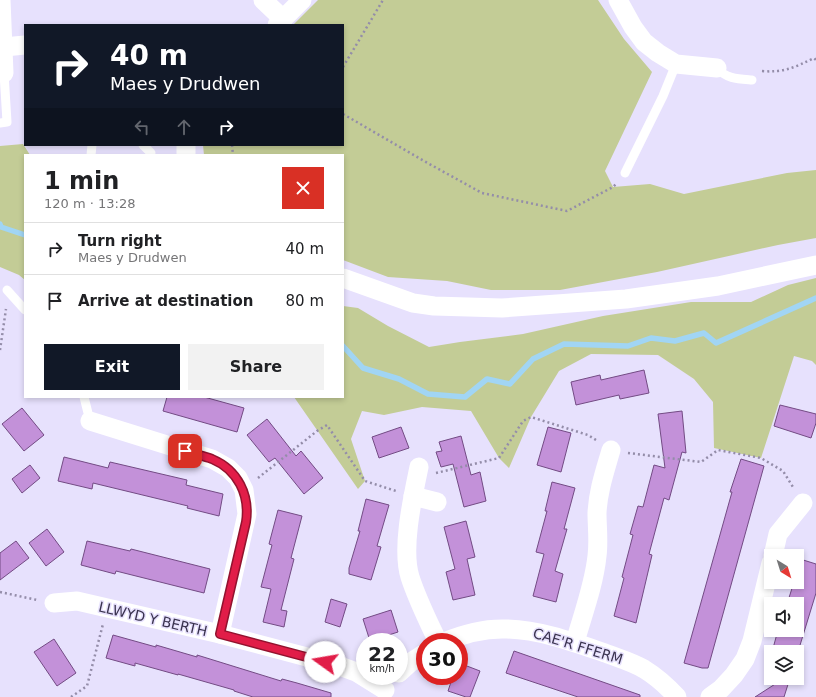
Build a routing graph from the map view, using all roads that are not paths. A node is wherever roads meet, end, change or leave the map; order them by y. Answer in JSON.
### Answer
{"nodes":[{"id":1,"x":1,"y":0,"type":"edge"},
{"id":2,"x":263,"y":0,"type":"edge"},
{"id":3,"x":302,"y":0,"type":"edge"},
{"id":4,"x":618,"y":0,"type":"edge"},
{"id":5,"x":280,"y":22,"type":"edge"},
{"id":6,"x":24,"y":45,"type":"edge"},
{"id":7,"x":4,"y":46,"type":"junction"},
{"id":8,"x":676,"y":64,"type":"junction"},
{"id":9,"x":717,"y":68,"type":"joint"},
{"id":10,"x":4,"y":73,"type":"joint"},
{"id":11,"x":752,"y":80,"type":"dead end"},
{"id":12,"x":0,"y":123,"type":"edge"},
{"id":13,"x":144,"y":146,"type":"edge"},
{"id":14,"x":151,"y":153,"type":"dead end"},
{"id":15,"x":624,"y":173,"type":"road end"},
{"id":16,"x":816,"y":265,"type":"edge"},
{"id":17,"x":344,"y":278,"type":"edge"},
{"id":18,"x":7,"y":290,"type":"road end"},
{"id":19,"x":24,"y":309,"type":"edge"},
{"id":20,"x":84,"y":398,"type":"edge"},
{"id":21,"x":90,"y":421,"type":"joint"},
{"id":22,"x":611,"y":450,"type":"road end"},
{"id":23,"x":418,"y":472,"type":"road end"},
{"id":24,"x":413,"y":496,"type":"junction"},
{"id":25,"x":437,"y":502,"type":"dead end"},
{"id":26,"x":803,"y":503,"type":"road end"},
{"id":27,"x":775,"y":549,"type":"edge"},
{"id":28,"x":765,"y":589,"type":"edge"},
{"id":29,"x":54,"y":603,"type":"road end"},
{"id":30,"x":434,"y":633,"type":"edge"},
{"id":31,"x":220,"y":634,"type":"junction"},
{"id":32,"x":468,"y":634,"type":"edge"},
{"id":33,"x":575,"y":642,"type":"junction"},
{"id":34,"x":416,"y":659,"type":"edge"},
{"id":35,"x":408,"y":665,"type":"edge"},
{"id":36,"x":388,"y":688,"type":"edge"},
{"id":37,"x":677,"y":697,"type":"edge"},
{"id":38,"x":710,"y":697,"type":"edge"}],
"edges":[{"from":1,"to":7,"type":"street"},
{"from":2,"to":5,"type":"street"},
{"from":3,"to":5,"type":"street"},
{"from":4,"to":8,"type":"street"},
{"from":6,"to":7,"type":"street"},
{"from":7,"to":10,"type":"street"},
{"from":8,"to":9,"type":"street"},
{"from":8,"to":15,"type":"lane"},
{"from":9,"to":11,"type":"lane"},
{"from":10,"to":12,"type":"lane"},
{"from":13,"to":14,"type":"lane"},
{"from":16,"to":17,"type":"street"},
{"from":18,"to":19,"type":"lane"},
{"from":20,"to":21,"type":"lane"},
{"from":21,"to":31,"type":"street"},
{"from":22,"to":33,"type":"street"},
{"from":23,"to":24,"type":"street"},
{"from":24,"to":25,"type":"street"},
{"from":24,"to":30,"type":"street"},
{"from":26,"to":27,"type":"street"},
{"from":28,"to":38,"type":"street"},
{"from":29,"to":31,"type":"street","name":"LLWYD Y BERTH"},
{"from":31,"to":36,"type":"street","name":"LLWYD Y BERTH"},
{"from":32,"to":33,"type":"street","name":"CAE'R FFERM"},
{"from":33,"to":37,"type":"street","name":"CAE'R FFERM"},
{"from":34,"to":35,"type":"street"}]}
